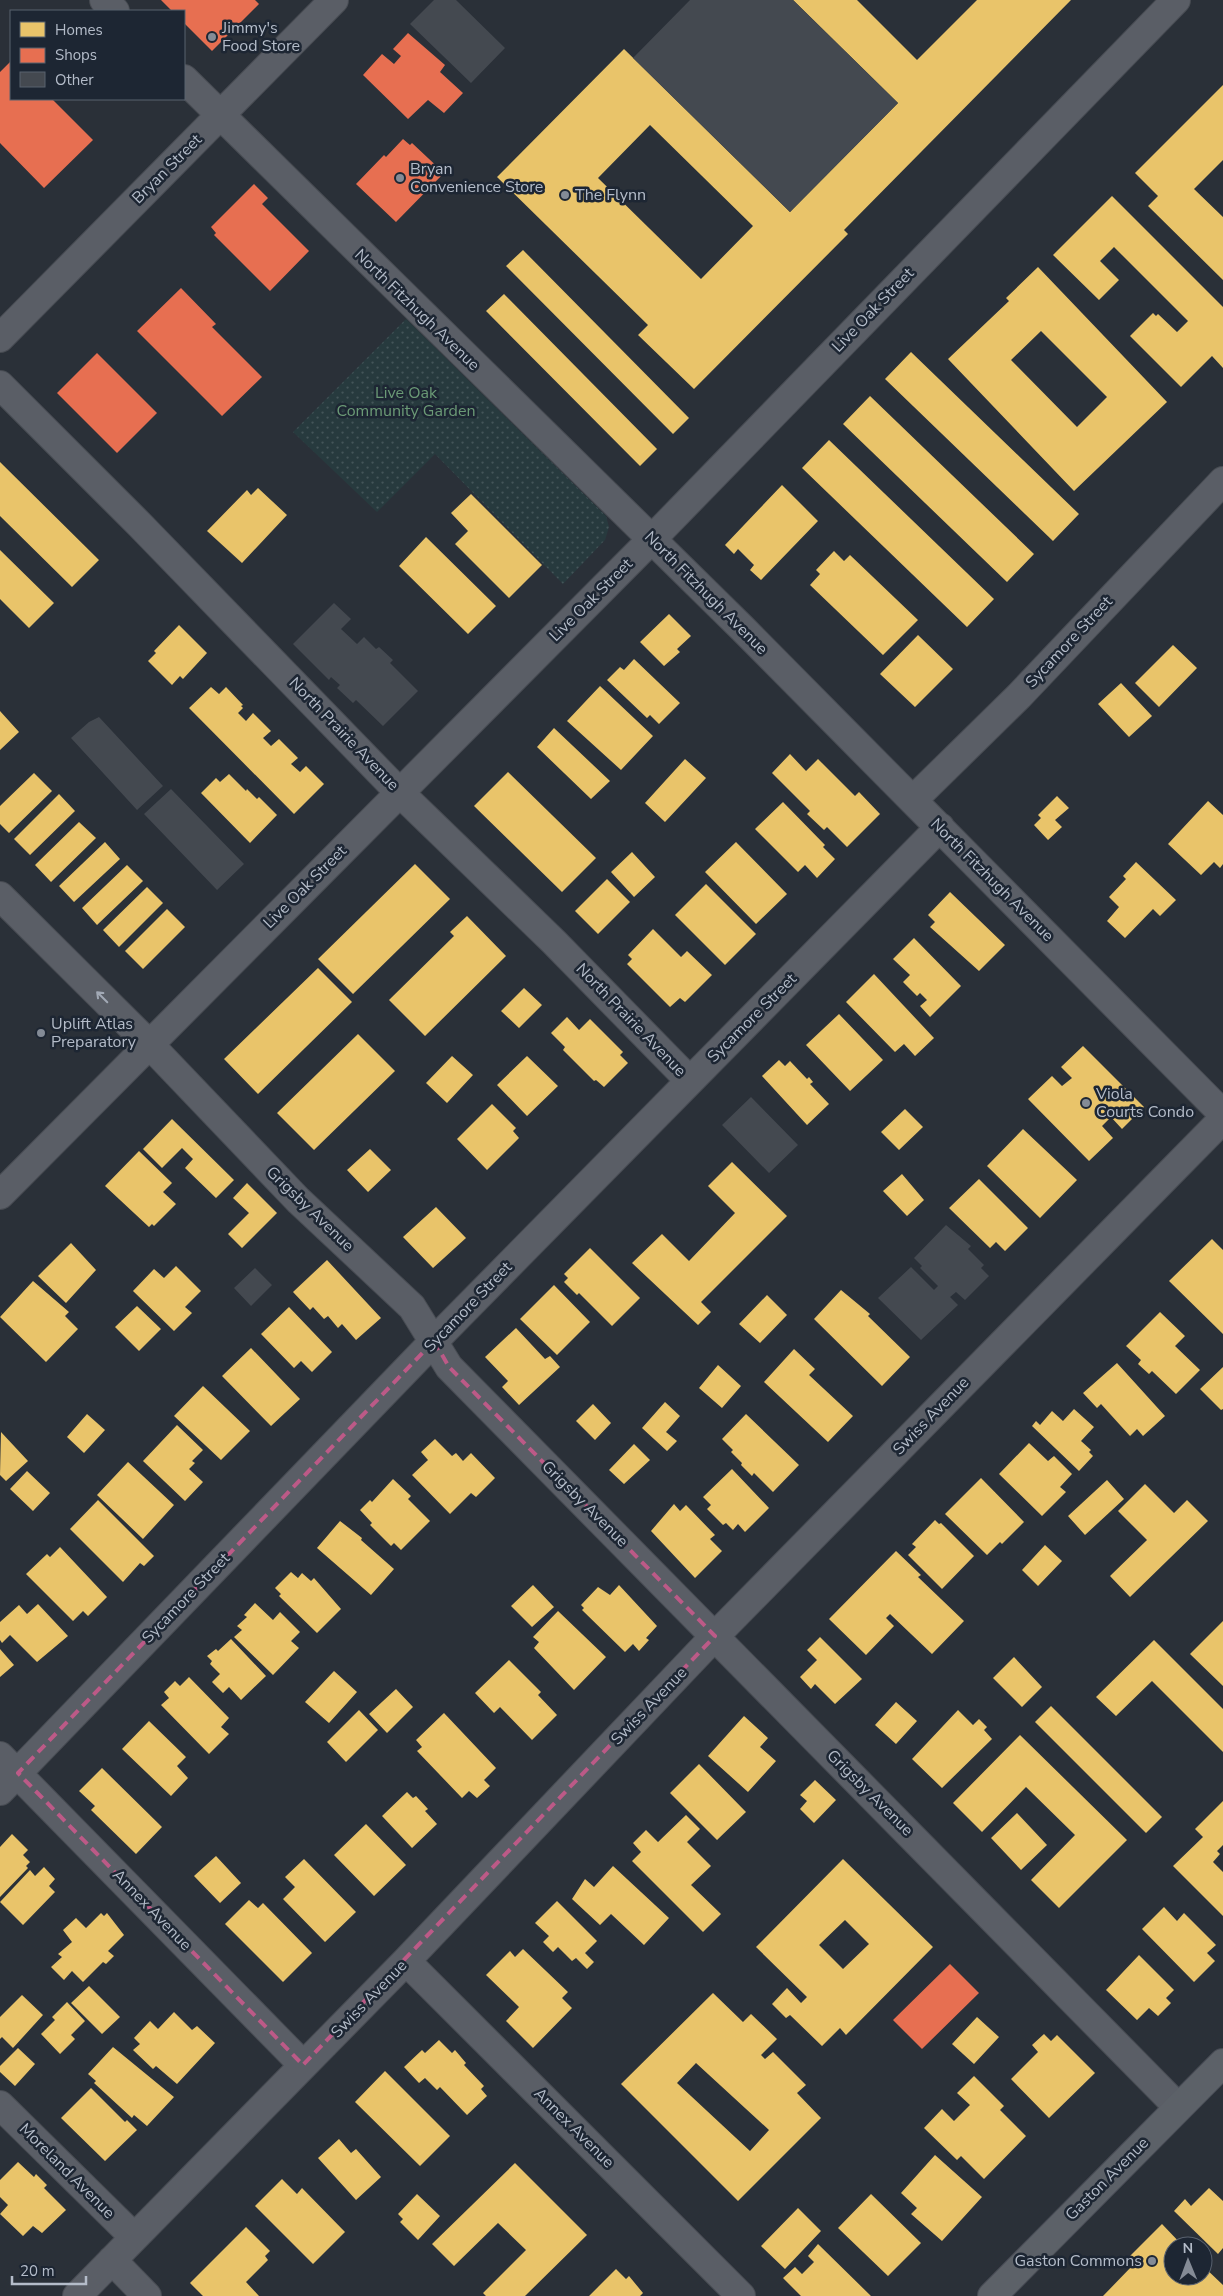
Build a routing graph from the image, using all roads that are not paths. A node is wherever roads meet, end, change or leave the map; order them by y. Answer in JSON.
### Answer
{"nodes":[{"id":1,"x":104,"y":0,"type":"edge"},
{"id":2,"x":334,"y":0,"type":"edge"},
{"id":3,"x":1176,"y":0,"type":"edge"},
{"id":4,"x":114,"y":10,"type":"edge"},
{"id":5,"x":185,"y":80,"type":"edge"},
{"id":6,"x":220,"y":115,"type":"junction"},
{"id":7,"x":0,"y":338,"type":"edge"},
{"id":8,"x":0,"y":385,"type":"edge"},
{"id":9,"x":1223,"y":482,"type":"edge"},
{"id":10,"x":652,"y":539,"type":"junction"},
{"id":11,"x":400,"y":792,"type":"junction"},
{"id":12,"x":913,"y":800,"type":"junction"},
{"id":13,"x":940,"y":827,"type":"junction"},
{"id":14,"x":0,"y":896,"type":"edge"},
{"id":15,"x":149,"y":1044,"type":"junction"},
{"id":16,"x":690,"y":1081,"type":"junction"},
{"id":17,"x":1223,"y":1114,"type":"edge"},
{"id":18,"x":1223,"y":1119,"type":"edge"},
{"id":19,"x":0,"y":1195,"type":"edge"},
{"id":20,"x":434,"y":1341,"type":"junction"},
{"id":21,"x":715,"y":1636,"type":"junction"},
{"id":22,"x":6,"y":1773,"type":"edge"},
{"id":23,"x":406,"y":1960,"type":"junction"},
{"id":24,"x":1223,"y":2062,"type":"edge"},
{"id":25,"x":303,"y":2065,"type":"junction"},
{"id":26,"x":0,"y":2105,"type":"edge"},
{"id":27,"x":1178,"y":2107,"type":"junction"},
{"id":28,"x":134,"y":2237,"type":"junction"},
{"id":29,"x":112,"y":2260,"type":"junction"},
{"id":30,"x":77,"y":2296,"type":"edge"},
{"id":31,"x":147,"y":2296,"type":"edge"},
{"id":32,"x":741,"y":2296,"type":"edge"},
{"id":33,"x":992,"y":2296,"type":"edge"}],
"edges":[{"from":1,"to":4,"type":"street"},
{"from":2,"to":6,"type":"street","name":"Bryan Street"},
{"from":3,"to":10,"type":"street","name":"Live Oak Street"},
{"from":5,"to":6,"type":"street","name":"North Fitzhugh Avenue"},
{"from":6,"to":7,"type":"street","name":"Bryan Street"},
{"from":6,"to":10,"type":"street","name":"North Fitzhugh Avenue"},
{"from":8,"to":11,"type":"street","name":"North Prairie Avenue"},
{"from":9,"to":12,"type":"street","name":"Sycamore Street"},
{"from":10,"to":11,"type":"street","name":"Live Oak Street"},
{"from":10,"to":12,"type":"street","name":"North Fitzhugh Avenue"},
{"from":11,"to":15,"type":"street","name":"Live Oak Street"},
{"from":11,"to":16,"type":"street","name":"North Prairie Avenue"},
{"from":12,"to":13,"type":"street","name":"North Fitzhugh Avenue"},
{"from":13,"to":16,"type":"street","name":"Sycamore Street"},
{"from":13,"to":17,"type":"street","name":"North Fitzhugh Avenue"},
{"from":15,"to":14,"type":"street","name":"Grigsby Avenue","one_way":true},
{"from":15,"to":19,"type":"street","name":"Live Oak Street"},
{"from":15,"to":20,"type":"street","name":"Grigsby Avenue"},
{"from":16,"to":20,"type":"street","name":"Sycamore Street"},
{"from":18,"to":21,"type":"street","name":"Swiss Avenue"},
{"from":20,"to":21,"type":"street","name":"Grigsby Avenue"},
{"from":20,"to":22,"type":"street","name":"Sycamore Street"},
{"from":21,"to":23,"type":"street","name":"Swiss Avenue"},
{"from":21,"to":27,"type":"street","name":"Grigsby Avenue"},
{"from":22,"to":25,"type":"street","name":"Annex Avenue"},
{"from":23,"to":25,"type":"street","name":"Swiss Avenue"},
{"from":23,"to":32,"type":"street","name":"Annex Avenue"},
{"from":24,"to":27,"type":"main road","name":"Gaston Avenue"},
{"from":25,"to":28,"type":"street","name":"Swiss Avenue"},
{"from":26,"to":28,"type":"street","name":"Moreland Avenue"},
{"from":27,"to":33,"type":"main road","name":"Gaston Avenue"},
{"from":28,"to":29,"type":"street","name":"Swiss Avenue"},
{"from":29,"to":30,"type":"street","name":"Swiss Avenue"},
{"from":29,"to":31,"type":"street"}]}
